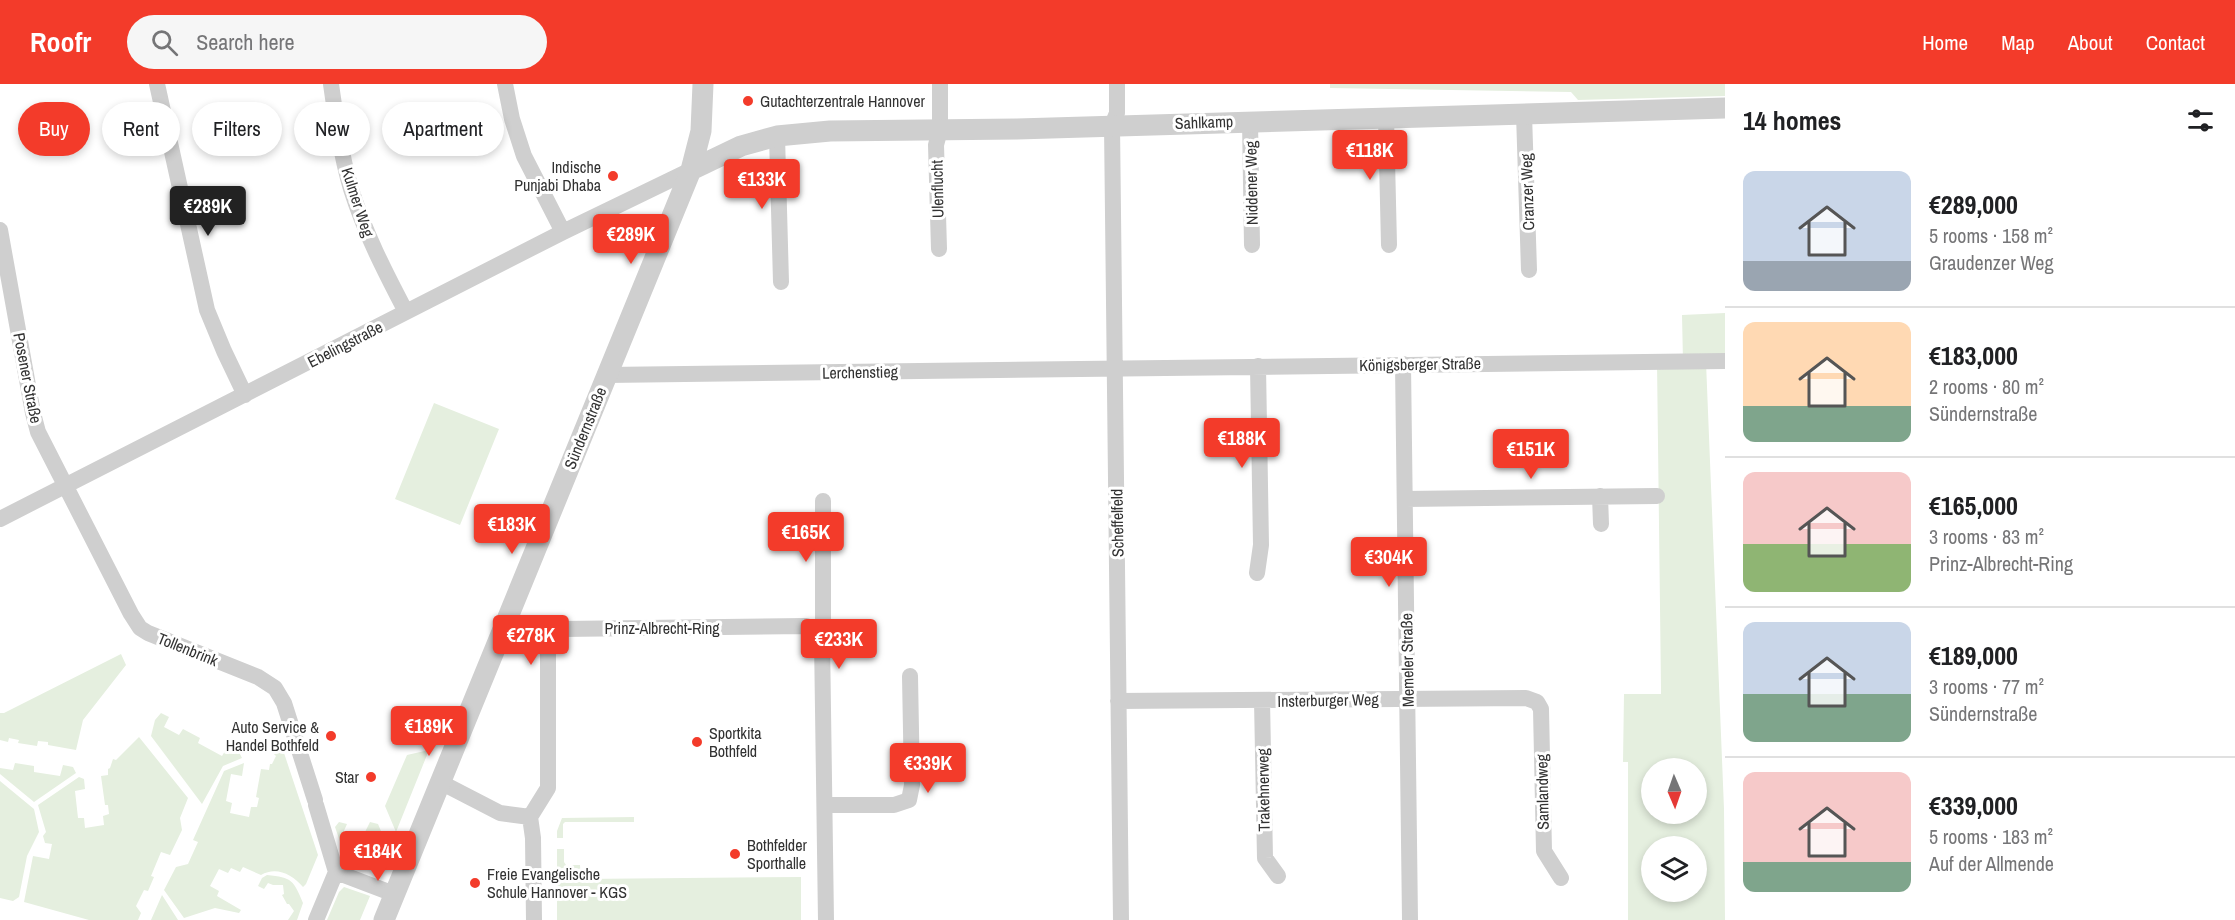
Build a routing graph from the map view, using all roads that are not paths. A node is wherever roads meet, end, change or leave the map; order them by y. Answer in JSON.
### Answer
{"nodes":[{"id":1,"x":157,"y":84,"type":"edge"},
{"id":2,"x":331,"y":84,"type":"edge"},
{"id":3,"x":505,"y":84,"type":"edge"},
{"id":4,"x":703,"y":84,"type":"edge"},
{"id":5,"x":940,"y":84,"type":"edge"},
{"id":6,"x":1117,"y":84,"type":"edge"},
{"id":7,"x":1725,"y":108,"type":"edge"},
{"id":8,"x":1524,"y":114,"type":"junction"},
{"id":9,"x":1386,"y":117,"type":"junction"},
{"id":10,"x":1250,"y":121,"type":"junction"},
{"id":11,"x":1112,"y":125,"type":"junction"},
{"id":12,"x":939,"y":130,"type":"junction"},
{"id":13,"x":777,"y":136,"type":"junction"},
{"id":14,"x":691,"y":170,"type":"junction"},
{"id":15,"x":0,"y":230,"type":"edge"},
{"id":16,"x":563,"y":232,"type":"junction"},
{"id":17,"x":1252,"y":245,"type":"dead end"},
{"id":18,"x":1389,"y":245,"type":"dead end"},
{"id":19,"x":939,"y":249,"type":"dead end"},
{"id":20,"x":1529,"y":270,"type":"dead end"},
{"id":21,"x":781,"y":282,"type":"dead end"},
{"id":22,"x":406,"y":312,"type":"junction"},
{"id":23,"x":1725,"y":361,"type":"edge"},
{"id":24,"x":1403,"y":364,"type":"junction"},
{"id":25,"x":1258,"y":366,"type":"junction"},
{"id":26,"x":1115,"y":368,"type":"junction"},
{"id":27,"x":606,"y":375,"type":"junction"},
{"id":28,"x":245,"y":395,"type":"junction"},
{"id":29,"x":65,"y":485,"type":"junction"},
{"id":30,"x":1600,"y":496,"type":"junction"},
{"id":31,"x":1657,"y":496,"type":"dead end"},
{"id":32,"x":1405,"y":499,"type":"junction"},
{"id":33,"x":823,"y":501,"type":"dead end"},
{"id":34,"x":0,"y":519,"type":"edge"},
{"id":35,"x":1601,"y":524,"type":"dead end"},
{"id":36,"x":1257,"y":573,"type":"dead end"},
{"id":37,"x":819,"y":631,"type":"junction"},
{"id":38,"x":910,"y":676,"type":"dead end"},
{"id":39,"x":1407,"y":699,"type":"junction"},
{"id":40,"x":1262,"y":700,"type":"junction"},
{"id":41,"x":1118,"y":701,"type":"junction"},
{"id":42,"x":1537,"y":702,"type":"joint"},
{"id":43,"x":441,"y":782,"type":"junction"},
{"id":44,"x":825,"y":805,"type":"junction"},
{"id":45,"x":530,"y":817,"type":"junction"},
{"id":46,"x":336,"y":872,"type":"junction"},
{"id":47,"x":1278,"y":876,"type":"dead end"},
{"id":48,"x":1561,"y":878,"type":"dead end"},
{"id":49,"x":394,"y":894,"type":"junction"},
{"id":50,"x":316,"y":920,"type":"edge"},
{"id":51,"x":384,"y":920,"type":"edge"},
{"id":52,"x":534,"y":920,"type":"edge"},
{"id":53,"x":826,"y":920,"type":"edge"},
{"id":54,"x":1121,"y":920,"type":"edge"},
{"id":55,"x":1410,"y":920,"type":"edge"}],
"edges":[{"from":1,"to":28,"type":"street"},
{"from":2,"to":22,"type":"street","name":"Kulmer Weg"},
{"from":3,"to":16,"type":"street"},
{"from":4,"to":14,"type":"street","name":"Sündernstraße"},
{"from":5,"to":12,"type":"street","name":"Ulenflucht"},
{"from":6,"to":11,"type":"street","name":"Scheffelfeld"},
{"from":7,"to":8,"type":"street","name":"Sahlkamp"},
{"from":8,"to":9,"type":"street","name":"Sahlkamp"},
{"from":8,"to":20,"type":"street","name":"Cranzer Weg"},
{"from":9,"to":10,"type":"street","name":"Sahlkamp"},
{"from":9,"to":18,"type":"street"},
{"from":10,"to":11,"type":"street","name":"Sahlkamp"},
{"from":10,"to":17,"type":"street","name":"Niddener Weg"},
{"from":11,"to":12,"type":"street","name":"Sahlkamp"},
{"from":11,"to":26,"type":"street","name":"Scheffelfeld"},
{"from":12,"to":13,"type":"street","name":"Sahlkamp"},
{"from":12,"to":19,"type":"street","name":"Ulenflucht"},
{"from":13,"to":14,"type":"street","name":"Sahlkamp"},
{"from":13,"to":21,"type":"street"},
{"from":14,"to":16,"type":"street","name":"Ebelingstraße"},
{"from":14,"to":27,"type":"street","name":"Sündernstraße"},
{"from":15,"to":29,"type":"street","name":"Posener Straße"},
{"from":16,"to":22,"type":"street","name":"Ebelingstraße"},
{"from":22,"to":28,"type":"street","name":"Ebelingstraße"},
{"from":23,"to":24,"type":"street","name":"Königsberger Straße"},
{"from":24,"to":25,"type":"street","name":"Königsberger Straße"},
{"from":24,"to":32,"type":"street","name":"Memeler Straße"},
{"from":25,"to":26,"type":"street","name":"Königsberger Straße"},
{"from":25,"to":36,"type":"street"},
{"from":26,"to":27,"type":"street","name":"Lerchenstieg"},
{"from":26,"to":41,"type":"street","name":"Scheffelfeld"},
{"from":27,"to":43,"type":"street","name":"Sündernstraße"},
{"from":28,"to":29,"type":"street","name":"Ebelingstraße"},
{"from":29,"to":34,"type":"street","name":"Ebelingstraße"},
{"from":29,"to":46,"type":"street","name":"Tollenbrink"},
{"from":30,"to":31,"type":"street"},
{"from":30,"to":32,"type":"street"},
{"from":30,"to":35,"type":"street"},
{"from":32,"to":39,"type":"street","name":"Memeler Straße"},
{"from":33,"to":37,"type":"street"},
{"from":37,"to":44,"type":"street"},
{"from":37,"to":45,"type":"street","name":"Prinz-Albrecht-Ring"},
{"from":38,"to":44,"type":"street"},
{"from":39,"to":40,"type":"street","name":"Insterburger Weg"},
{"from":39,"to":42,"type":"street","name":"Insterburger Weg"},
{"from":39,"to":55,"type":"street","name":"Memeler Straße"},
{"from":40,"to":41,"type":"street","name":"Insterburger Weg"},
{"from":40,"to":47,"type":"street","name":"Trakehnerweg"},
{"from":41,"to":54,"type":"street","name":"Scheffelfeld"},
{"from":42,"to":48,"type":"street","name":"Samlandweg"},
{"from":43,"to":45,"type":"street"},
{"from":43,"to":49,"type":"street","name":"Sündernstraße"},
{"from":44,"to":53,"type":"street"},
{"from":45,"to":52,"type":"street"},
{"from":46,"to":49,"type":"street"},
{"from":46,"to":50,"type":"street"},
{"from":49,"to":51,"type":"street","name":"Sündernstraße"}]}
